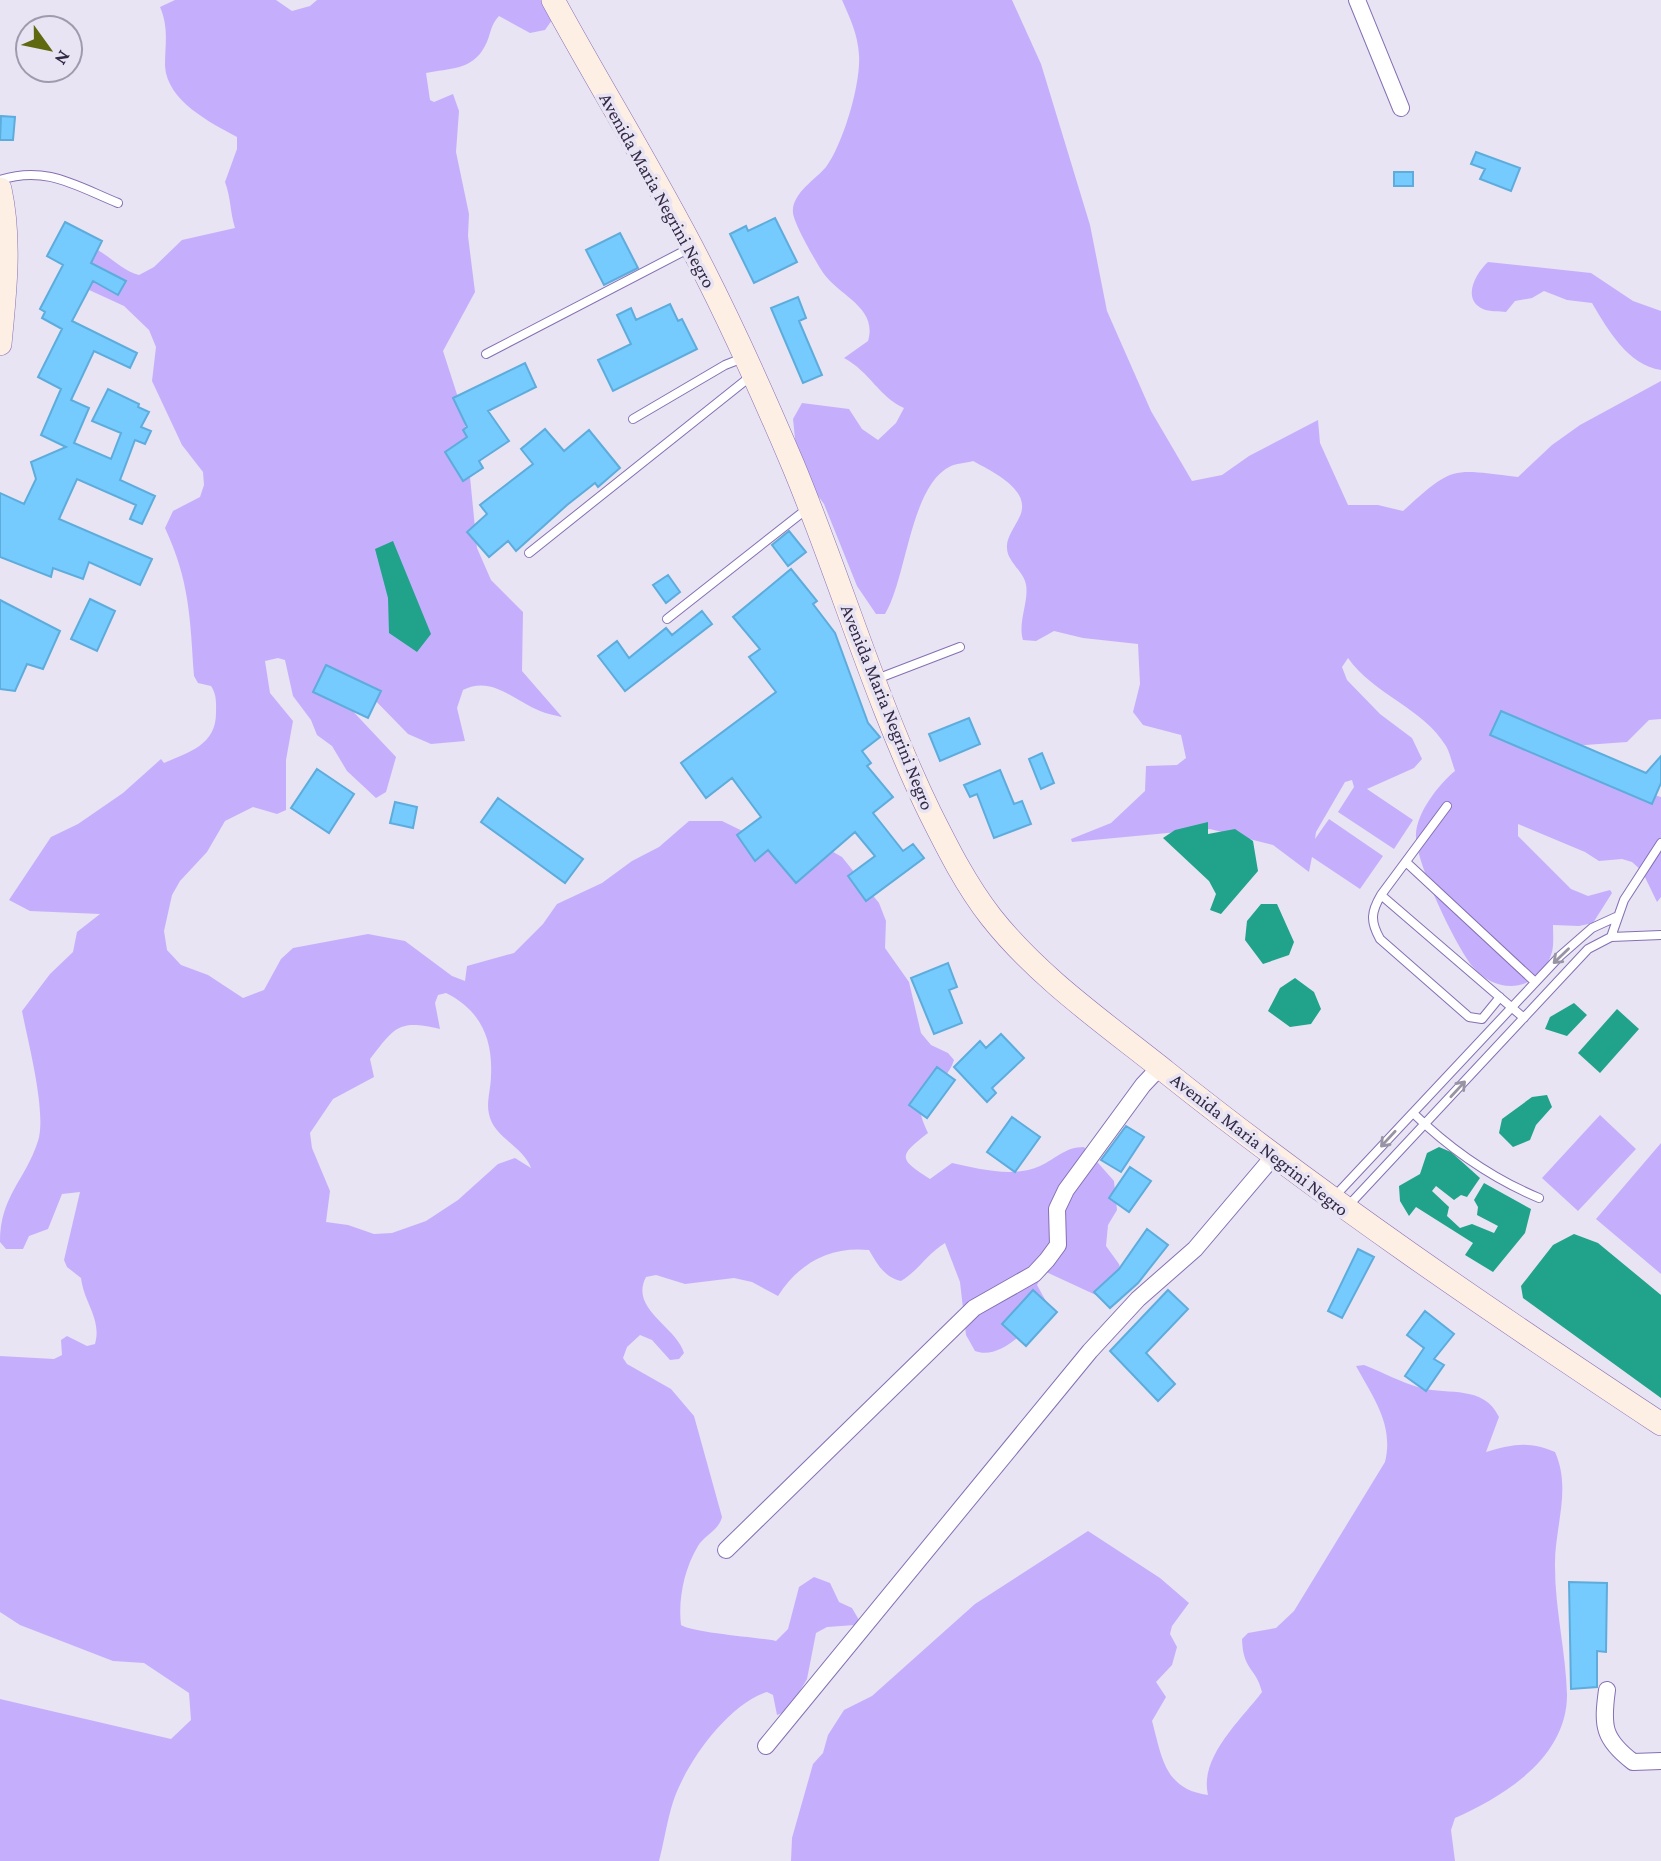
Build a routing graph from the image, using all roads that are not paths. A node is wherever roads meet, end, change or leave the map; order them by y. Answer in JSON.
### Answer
{"nodes":[{"id":1,"x":553,"y":0,"type":"edge"},
{"id":2,"x":1357,"y":0,"type":"edge"},
{"id":3,"x":1401,"y":108,"type":"dead end"},
{"id":4,"x":0,"y":180,"type":"edge"},
{"id":5,"x":0,"y":189,"type":"edge"},
{"id":6,"x":118,"y":203,"type":"dead end"},
{"id":7,"x":691,"y":247,"type":"junction"},
{"id":8,"x":0,"y":344,"type":"edge"},
{"id":9,"x":485,"y":354,"type":"dead end"},
{"id":10,"x":750,"y":365,"type":"junction"},
{"id":11,"x":633,"y":419,"type":"dead end"},
{"id":12,"x":810,"y":506,"type":"junction"},
{"id":13,"x":529,"y":553,"type":"dead end"},
{"id":14,"x":667,"y":619,"type":"dead end"},
{"id":15,"x":960,"y":647,"type":"dead end"},
{"id":16,"x":873,"y":680,"type":"junction"},
{"id":17,"x":1447,"y":806,"type":"dead end"},
{"id":18,"x":1661,"y":843,"type":"edge"},
{"id":19,"x":1406,"y":862,"type":"junction"},
{"id":20,"x":1381,"y":895,"type":"junction"},
{"id":21,"x":1616,"y":917,"type":"junction"},
{"id":22,"x":1661,"y":935,"type":"edge"},
{"id":23,"x":1611,"y":937,"type":"junction"},
{"id":24,"x":1535,"y":982,"type":"junction"},
{"id":25,"x":1500,"y":997,"type":"junction"},
{"id":26,"x":1511,"y":1006,"type":"junction"},
{"id":27,"x":1524,"y":1017,"type":"junction"},
{"id":28,"x":1160,"y":1067,"type":"junction"},
{"id":29,"x":1413,"y":1113,"type":"junction"},
{"id":30,"x":1425,"y":1125,"type":"junction"},
{"id":31,"x":1273,"y":1157,"type":"junction"},
{"id":32,"x":1539,"y":1198,"type":"dead end"},
{"id":33,"x":1337,"y":1205,"type":"junction"},
{"id":34,"x":1659,"y":1424,"type":"edge"},
{"id":35,"x":726,"y":1550,"type":"dead end"},
{"id":36,"x":1607,"y":1690,"type":"dead end"},
{"id":37,"x":766,"y":1746,"type":"dead end"},
{"id":38,"x":1661,"y":1761,"type":"edge"}],
"edges":[{"from":1,"to":7,"type":"street","name":"Avenida Maria Negrini Negro"},
{"from":2,"to":3,"type":"street"},
{"from":4,"to":6,"type":"lane"},
{"from":5,"to":8,"type":"street"},
{"from":7,"to":9,"type":"lane"},
{"from":7,"to":10,"type":"street","name":"Avenida Maria Negrini Negro"},
{"from":10,"to":11,"type":"lane"},
{"from":10,"to":12,"type":"street","name":"Avenida Maria Negrini Negro"},
{"from":10,"to":13,"type":"lane"},
{"from":12,"to":14,"type":"lane"},
{"from":12,"to":16,"type":"street","name":"Avenida Maria Negrini Negro"},
{"from":15,"to":16,"type":"lane"},
{"from":16,"to":28,"type":"street","name":"Avenida Maria Negrini Negro"},
{"from":17,"to":19,"type":"lane"},
{"from":18,"to":21,"type":"lane"},
{"from":19,"to":20,"type":"lane"},
{"from":19,"to":24,"type":"lane"},
{"from":20,"to":25,"type":"lane"},
{"from":20,"to":25,"type":"lane"},
{"from":21,"to":23,"type":"lane"},
{"from":21,"to":24,"type":"lane","one_way":true},
{"from":22,"to":23,"type":"lane"},
{"from":23,"to":27,"type":"lane"},
{"from":24,"to":26,"type":"lane"},
{"from":25,"to":26,"type":"lane"},
{"from":26,"to":27,"type":"lane"},
{"from":26,"to":29,"type":"lane"},
{"from":30,"to":27,"type":"lane","one_way":true},
{"from":28,"to":31,"type":"street","name":"Avenida Maria Negrini Negro"},
{"from":28,"to":35,"type":"street"},
{"from":29,"to":30,"type":"lane"},
{"from":29,"to":33,"type":"lane","one_way":true},
{"from":30,"to":32,"type":"lane"},
{"from":30,"to":33,"type":"lane"},
{"from":31,"to":33,"type":"street","name":"Avenida Maria Negrini Negro"},
{"from":31,"to":37,"type":"street"},
{"from":33,"to":34,"type":"street","name":"Avenida Maria Negrini Negro"},
{"from":36,"to":38,"type":"street"}]}
